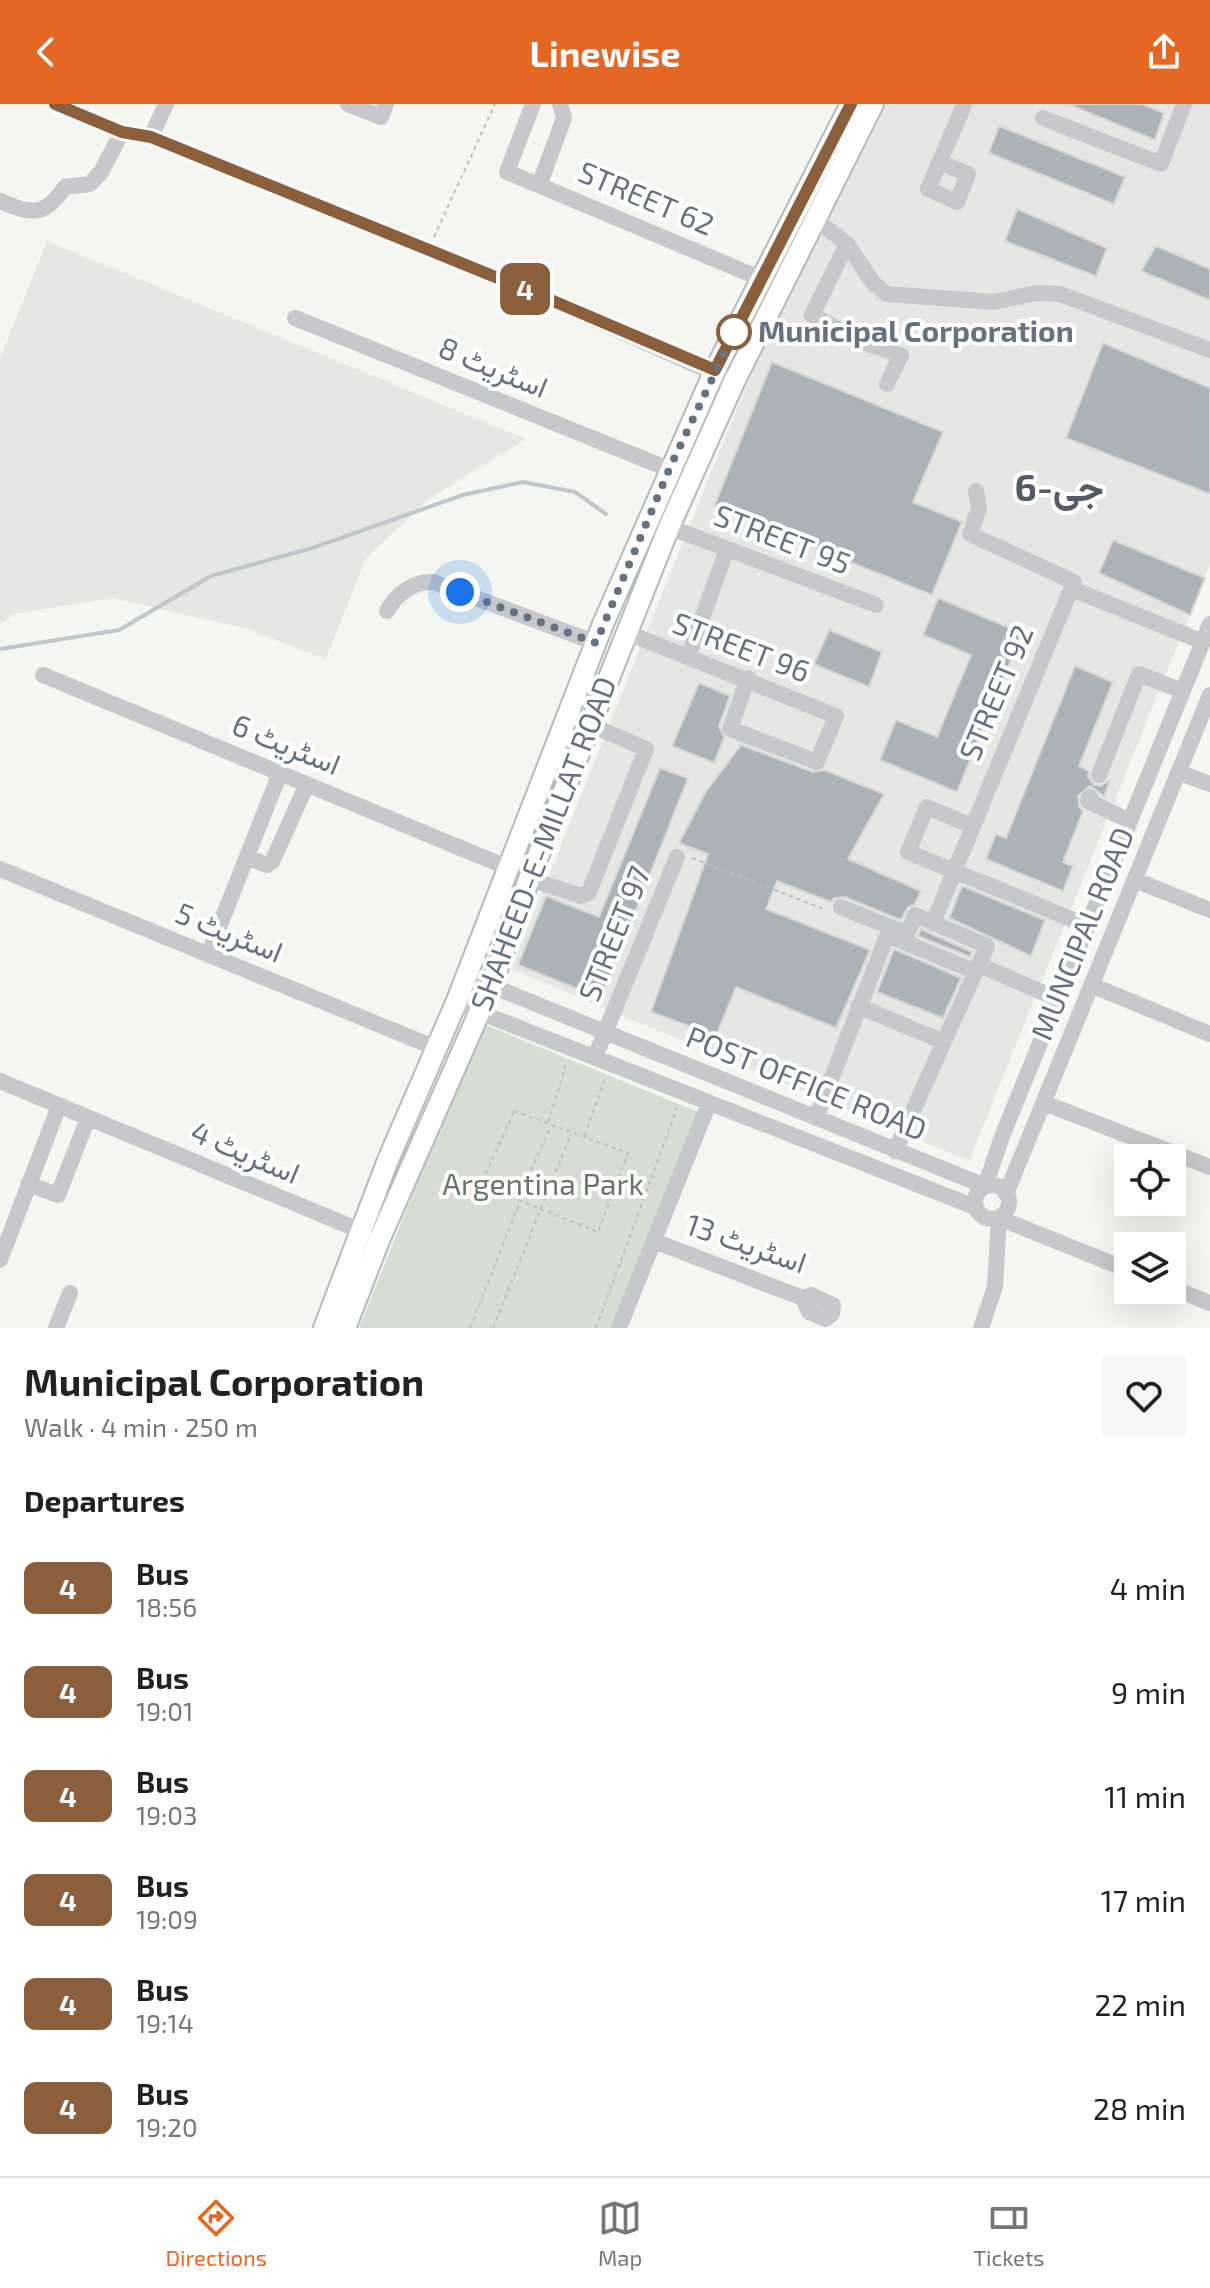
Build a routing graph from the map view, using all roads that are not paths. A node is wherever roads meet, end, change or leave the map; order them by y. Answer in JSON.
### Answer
{"nodes":[{"id":1,"x":56,"y":104,"type":"edge"},
{"id":2,"x":166,"y":104,"type":"edge"},
{"id":3,"x":386,"y":104,"type":"edge"},
{"id":4,"x":533,"y":104,"type":"edge"},
{"id":5,"x":560,"y":104,"type":"edge"},
{"id":6,"x":964,"y":104,"type":"edge"},
{"id":7,"x":1184,"y":104,"type":"edge"},
{"id":8,"x":353,"y":105,"type":"edge"},
{"id":9,"x":857,"y":107,"type":"edge"},
{"id":10,"x":1043,"y":118,"type":"dead end"},
{"id":11,"x":122,"y":132,"type":"junction"},
{"id":12,"x":151,"y":137,"type":"junction"},
{"id":13,"x":939,"y":162,"type":"dead end"},
{"id":14,"x":540,"y":183,"type":"junction"},
{"id":15,"x":0,"y":201,"type":"edge"},
{"id":16,"x":815,"y":219,"type":"junction"},
{"id":17,"x":847,"y":244,"type":"junction"},
{"id":18,"x":762,"y":279,"type":"junction"},
{"id":19,"x":295,"y":318,"type":"dead end"},
{"id":20,"x":1210,"y":350,"type":"edge"},
{"id":21,"x":715,"y":370,"type":"junction"},
{"id":22,"x":734,"y":382,"type":"junction"},
{"id":23,"x":887,"y":384,"type":"dead end"},
{"id":24,"x":671,"y":470,"type":"junction"},
{"id":25,"x":976,"y":491,"type":"dead end"},
{"id":26,"x":669,"y":527,"type":"junction"},
{"id":27,"x":727,"y":549,"type":"junction"},
{"id":28,"x":1073,"y":585,"type":"junction"},
{"id":29,"x":876,"y":605,"type":"dead end"},
{"id":30,"x":387,"y":611,"type":"dead end"},
{"id":31,"x":1210,"y":624,"type":"edge"},
{"id":32,"x":625,"y":632,"type":"junction"},
{"id":33,"x":599,"y":633,"type":"junction"},
{"id":34,"x":1203,"y":642,"type":"junction"},
{"id":35,"x":688,"y":657,"type":"junction"},
{"id":36,"x":43,"y":675,"type":"dead end"},
{"id":37,"x":748,"y":678,"type":"junction"},
{"id":38,"x":1182,"y":691,"type":"junction"},
{"id":39,"x":1210,"y":695,"type":"edge"},
{"id":40,"x":591,"y":725,"type":"junction"},
{"id":41,"x":1178,"y":772,"type":"junction"},
{"id":42,"x":280,"y":773,"type":"junction"},
{"id":43,"x":1099,"y":775,"type":"dead end"},
{"id":44,"x":307,"y":784,"type":"junction"},
{"id":45,"x":1210,"y":784,"type":"edge"},
{"id":46,"x":1090,"y":797,"type":"dead end"},
{"id":47,"x":1130,"y":821,"type":"junction"},
{"id":48,"x":972,"y":826,"type":"junction"},
{"id":49,"x":247,"y":857,"type":"junction"},
{"id":50,"x":677,"y":857,"type":"road end"},
{"id":51,"x":509,"y":868,"type":"junction"},
{"id":52,"x":0,"y":869,"type":"edge"},
{"id":53,"x":955,"y":872,"type":"junction"},
{"id":54,"x":529,"y":879,"type":"junction"},
{"id":55,"x":1135,"y":880,"type":"junction"},
{"id":56,"x":1210,"y":910,"type":"edge"},
{"id":57,"x":933,"y":923,"type":"junction"},
{"id":58,"x":1088,"y":926,"type":"junction"},
{"id":59,"x":887,"y":936,"type":"junction"},
{"id":60,"x":208,"y":955,"type":"junction"},
{"id":61,"x":978,"y":968,"type":"junction"},
{"id":62,"x":467,"y":976,"type":"junction"},
{"id":63,"x":1091,"y":985,"type":"junction"},
{"id":64,"x":491,"y":986,"type":"junction"},
{"id":65,"x":1058,"y":999,"type":"junction"},
{"id":66,"x":456,"y":1003,"type":"junction"},
{"id":67,"x":858,"y":1006,"type":"junction"},
{"id":68,"x":480,"y":1012,"type":"junction"},
{"id":69,"x":605,"y":1032,"type":"junction"},
{"id":70,"x":1210,"y":1034,"type":"edge"},
{"id":71,"x":944,"y":1042,"type":"junction"},
{"id":72,"x":436,"y":1048,"type":"junction"},
{"id":73,"x":603,"y":1060,"type":"junction"},
{"id":74,"x":0,"y":1081,"type":"edge"},
{"id":75,"x":709,"y":1103,"type":"junction"},
{"id":76,"x":1044,"y":1103,"type":"junction"},
{"id":77,"x":59,"y":1106,"type":"junction"},
{"id":78,"x":88,"y":1118,"type":"junction"},
{"id":79,"x":816,"y":1118,"type":"junction"},
{"id":80,"x":895,"y":1151,"type":"junction"},
{"id":81,"x":996,"y":1156,"type":"junction"},
{"id":82,"x":1210,"y":1167,"type":"edge"},
{"id":83,"x":959,"y":1176,"type":"junction"},
{"id":84,"x":28,"y":1184,"type":"junction"},
{"id":85,"x":985,"y":1186,"type":"junction"},
{"id":86,"x":1006,"y":1194,"type":"junction"},
{"id":87,"x":975,"y":1207,"type":"junction"},
{"id":88,"x":999,"y":1218,"type":"junction"},
{"id":89,"x":370,"y":1235,"type":"junction"},
{"id":90,"x":654,"y":1241,"type":"junction"},
{"id":91,"x":0,"y":1260,"type":"edge"},
{"id":92,"x":1114,"y":1264,"type":"edge"},
{"id":93,"x":70,"y":1293,"type":"dead end"},
{"id":94,"x":1186,"y":1294,"type":"edge"},
{"id":95,"x":820,"y":1300,"type":"dead end"},
{"id":96,"x":1210,"y":1303,"type":"edge"},
{"id":97,"x":56,"y":1328,"type":"edge"},
{"id":98,"x":324,"y":1328,"type":"edge"},
{"id":99,"x":345,"y":1328,"type":"edge"},
{"id":100,"x":619,"y":1328,"type":"edge"},
{"id":101,"x":981,"y":1328,"type":"edge"}],
"edges":[{"from":1,"to":11,"type":"street"},
{"from":2,"to":12,"type":"street"},
{"from":3,"to":8,"type":"street"},
{"from":4,"to":14,"type":"street","name":"STREET 62"},
{"from":5,"to":14,"type":"street"},
{"from":6,"to":13,"type":"street"},
{"from":7,"to":10,"type":"street"},
{"from":9,"to":16,"type":"main road","name":"SHAHEED-E-MILLAT ROAD"},
{"from":9,"to":18,"type":"main road","name":"SHAHEED-E-MILLAT ROAD"},
{"from":11,"to":12,"type":"street"},
{"from":11,"to":15,"type":"street"},
{"from":12,"to":21,"type":"street"},
{"from":14,"to":18,"type":"street","name":"STREET 62"},
{"from":16,"to":17,"type":"street"},
{"from":16,"to":22,"type":"main road","name":"SHAHEED-E-MILLAT ROAD"},
{"from":17,"to":20,"type":"street"},
{"from":17,"to":23,"type":"street"},
{"from":18,"to":21,"type":"main road","name":"SHAHEED-E-MILLAT ROAD"},
{"from":19,"to":24,"type":"street","name":"اسٹریٹ 8"},
{"from":21,"to":22,"type":"street"},
{"from":21,"to":24,"type":"main road","name":"SHAHEED-E-MILLAT ROAD"},
{"from":22,"to":26,"type":"main road","name":"SHAHEED-E-MILLAT ROAD"},
{"from":24,"to":33,"type":"main road","name":"SHAHEED-E-MILLAT ROAD"},
{"from":25,"to":28,"type":"street"},
{"from":26,"to":27,"type":"street","name":"STREET 95"},
{"from":26,"to":32,"type":"main road","name":"SHAHEED-E-MILLAT ROAD"},
{"from":27,"to":29,"type":"street","name":"STREET 95"},
{"from":27,"to":35,"type":"street"},
{"from":28,"to":34,"type":"street"},
{"from":28,"to":48,"type":"street","name":"STREET 92"},
{"from":30,"to":33,"type":"street"},
{"from":31,"to":34,"type":"street"},
{"from":32,"to":33,"type":"main road"},
{"from":32,"to":35,"type":"street","name":"STREET 96"},
{"from":32,"to":40,"type":"main road","name":"SHAHEED-E-MILLAT ROAD"},
{"from":33,"to":51,"type":"main road","name":"SHAHEED-E-MILLAT ROAD"},
{"from":34,"to":38,"type":"street"},
{"from":35,"to":37,"type":"street","name":"STREET 96"},
{"from":36,"to":42,"type":"street","name":"اسٹریٹ 6"},
{"from":37,"to":37,"type":"street","name":"STREET 96"},
{"from":38,"to":43,"type":"street"},
{"from":38,"to":47,"type":"street"},
{"from":39,"to":41,"type":"street","name":"MUNCIPAL ROAD"},
{"from":40,"to":54,"type":"main road","name":"SHAHEED-E-MILLAT ROAD"},
{"from":40,"to":54,"type":"street"},
{"from":41,"to":45,"type":"street"},
{"from":41,"to":55,"type":"street","name":"MUNCIPAL ROAD"},
{"from":42,"to":44,"type":"street","name":"اسٹریٹ 6"},
{"from":42,"to":49,"type":"street"},
{"from":44,"to":49,"type":"street"},
{"from":44,"to":51,"type":"street","name":"اسٹریٹ 6"},
{"from":46,"to":47,"type":"street"},
{"from":47,"to":58,"type":"street"},
{"from":48,"to":53,"type":"street","name":"STREET 92"},
{"from":48,"to":53,"type":"street"},
{"from":49,"to":60,"type":"street"},
{"from":50,"to":69,"type":"street","name":"STREET 97"},
{"from":51,"to":62,"type":"main road","name":"SHAHEED-E-MILLAT ROAD"},
{"from":52,"to":60,"type":"street","name":"اسٹریٹ 5"},
{"from":53,"to":57,"type":"street","name":"STREET 92"},
{"from":53,"to":58,"type":"street"},
{"from":54,"to":64,"type":"main road","name":"SHAHEED-E-MILLAT ROAD"},
{"from":55,"to":56,"type":"street"},
{"from":55,"to":63,"type":"street","name":"MUNCIPAL ROAD"},
{"from":57,"to":59,"type":"street"},
{"from":57,"to":61,"type":"street"},
{"from":58,"to":65,"type":"street"},
{"from":59,"to":61,"type":"street"},
{"from":59,"to":67,"type":"street"},
{"from":60,"to":72,"type":"street","name":"اسٹریٹ 5"},
{"from":61,"to":65,"type":"street"},
{"from":61,"to":71,"type":"street"},
{"from":62,"to":64,"type":"street","name":"POST OFFICE ROAD"},
{"from":62,"to":66,"type":"main road","name":"SHAHEED-E-MILLAT ROAD"},
{"from":63,"to":70,"type":"street"},
{"from":63,"to":76,"type":"street","name":"MUNCIPAL ROAD"},
{"from":64,"to":68,"type":"main road","name":"SHAHEED-E-MILLAT ROAD"},
{"from":64,"to":69,"type":"street","name":"POST OFFICE ROAD"},
{"from":65,"to":81,"type":"street"},
{"from":66,"to":68,"type":"street","name":"POST OFFICE ROAD"},
{"from":66,"to":72,"type":"main road","name":"SHAHEED-E-MILLAT ROAD"},
{"from":67,"to":71,"type":"street"},
{"from":67,"to":79,"type":"street"},
{"from":68,"to":73,"type":"street","name":"POST OFFICE ROAD"},
{"from":68,"to":89,"type":"main road","name":"SHAHEED-E-MILLAT ROAD"},
{"from":69,"to":73,"type":"street"},
{"from":69,"to":79,"type":"street","name":"POST OFFICE ROAD"},
{"from":71,"to":80,"type":"street"},
{"from":72,"to":89,"type":"main road","name":"SHAHEED-E-MILLAT ROAD"},
{"from":73,"to":75,"type":"street","name":"POST OFFICE ROAD"},
{"from":74,"to":77,"type":"street","name":"اسٹریٹ 4"},
{"from":75,"to":87,"type":"street","name":"POST OFFICE ROAD"},
{"from":75,"to":90,"type":"street"},
{"from":76,"to":82,"type":"street"},
{"from":76,"to":86,"type":"street","name":"MUNCIPAL ROAD"},
{"from":77,"to":78,"type":"street","name":"اسٹریٹ 4"},
{"from":77,"to":84,"type":"street"},
{"from":78,"to":84,"type":"street"},
{"from":78,"to":89,"type":"street","name":"اسٹریٹ 4"},
{"from":79,"to":80,"type":"street","name":"POST OFFICE ROAD"},
{"from":80,"to":83,"type":"street","name":"POST OFFICE ROAD"},
{"from":81,"to":83,"type":"street"},
{"from":81,"to":85,"type":"street"},
{"from":83,"to":85,"type":"street","name":"POST OFFICE ROAD"},
{"from":84,"to":91,"type":"street"},
{"from":85,"to":86,"type":"street"},
{"from":85,"to":87,"type":"street"},
{"from":86,"to":88,"type":"street"},
{"from":87,"to":88,"type":"street"},
{"from":88,"to":92,"type":"street"},
{"from":88,"to":101,"type":"street"},
{"from":89,"to":98,"type":"main road","name":"SHAHEED-E-MILLAT ROAD"},
{"from":89,"to":99,"type":"main road","name":"SHAHEED-E-MILLAT ROAD"},
{"from":90,"to":95,"type":"street","name":"اسٹریٹ 13"},
{"from":90,"to":100,"type":"street"},
{"from":93,"to":97,"type":"street"},
{"from":94,"to":96,"type":"street"}]}
